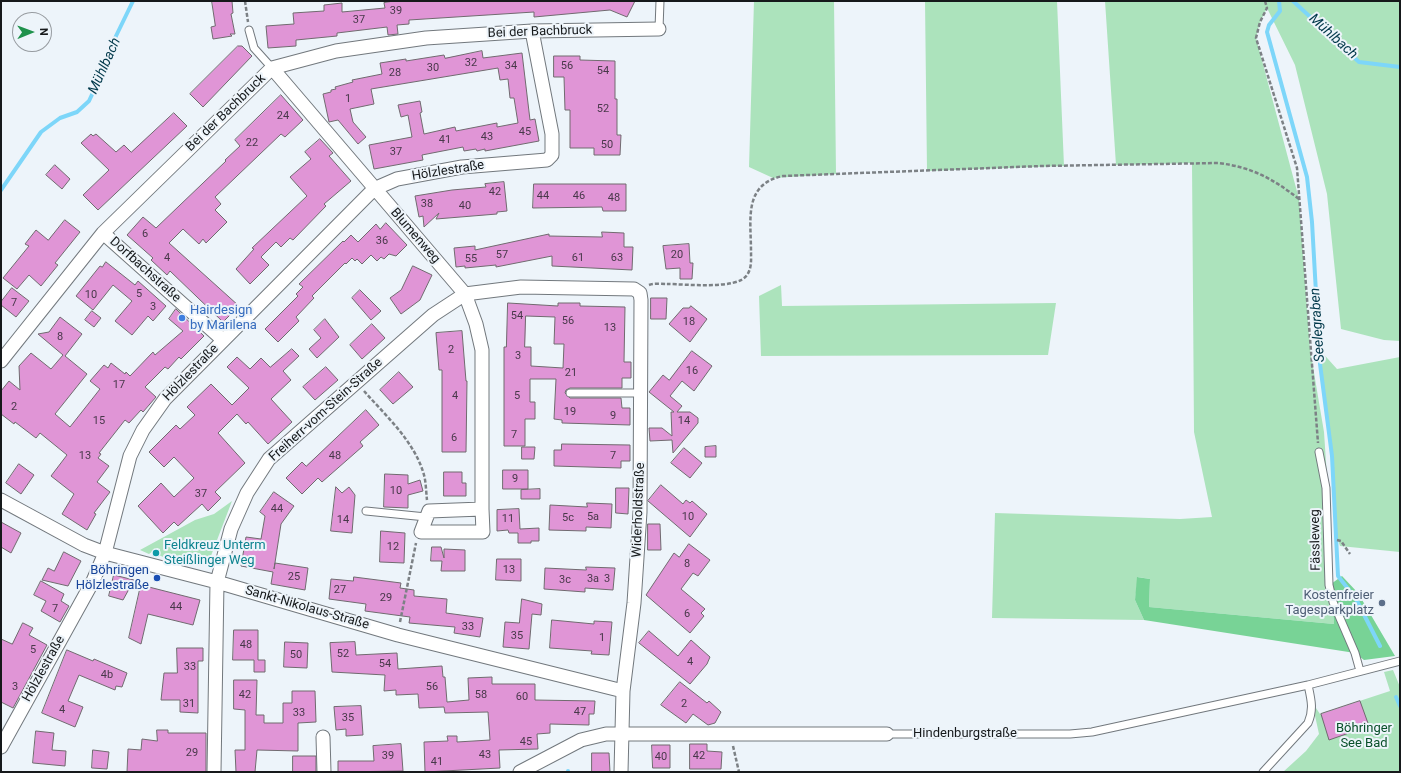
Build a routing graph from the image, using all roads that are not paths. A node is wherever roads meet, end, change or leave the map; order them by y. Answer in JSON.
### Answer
{"nodes":[{"id":1,"x":660,"y":1,"type":"edge"},
{"id":2,"x":660,"y":29,"type":"joint"},
{"id":3,"x":250,"y":30,"type":"road end"},
{"id":4,"x":532,"y":31,"type":"junction"},
{"id":5,"x":272,"y":68,"type":"junction"},
{"id":6,"x":374,"y":189,"type":"junction"},
{"id":7,"x":103,"y":233,"type":"junction"},
{"id":8,"x":637,"y":291,"type":"joint"},
{"id":9,"x":465,"y":294,"type":"junction"},
{"id":10,"x":223,"y":340,"type":"junction"},
{"id":11,"x":1,"y":361,"type":"edge"},
{"id":12,"x":570,"y":393,"type":"dead end"},
{"id":13,"x":641,"y":393,"type":"junction"},
{"id":14,"x":1319,"y":452,"type":"road end"},
{"id":15,"x":1,"y":500,"type":"edge"},
{"id":16,"x":482,"y":509,"type":"junction"},
{"id":17,"x":366,"y":511,"type":"dead end"},
{"id":18,"x":427,"y":514,"type":"junction"},
{"id":19,"x":105,"y":553,"type":"junction"},
{"id":20,"x":217,"y":582,"type":"junction"},
{"id":21,"x":1400,"y":661,"type":"edge"},
{"id":22,"x":1360,"y":671,"type":"junction"},
{"id":23,"x":1308,"y":685,"type":"junction"},
{"id":24,"x":623,"y":691,"type":"junction"},
{"id":25,"x":621,"y":733,"type":"junction"},
{"id":26,"x":887,"y":734,"type":"joint"},
{"id":27,"x":323,"y":737,"type":"dead end"},
{"id":28,"x":1,"y":747,"type":"edge"},
{"id":29,"x":214,"y":772,"type":"edge"},
{"id":30,"x":324,"y":772,"type":"edge"},
{"id":31,"x":520,"y":772,"type":"edge"},
{"id":32,"x":621,"y":772,"type":"edge"},
{"id":33,"x":1263,"y":772,"type":"edge"}],
"edges":[{"from":1,"to":2,"type":"lane"},
{"from":2,"to":4,"type":"street","name":"Bei der Bachbruck"},
{"from":3,"to":5,"type":"lane","name":"Blumenweg"},
{"from":4,"to":5,"type":"street","name":"Bei der Bachbruck"},
{"from":4,"to":6,"type":"street","name":"Hölzlestraße"},
{"from":5,"to":6,"type":"street","name":"Blumenweg"},
{"from":5,"to":7,"type":"street","name":"Bei der Bachbruck"},
{"from":6,"to":9,"type":"street","name":"Blumenweg"},
{"from":6,"to":10,"type":"street","name":"Hölzlestraße"},
{"from":7,"to":10,"type":"street","name":"Dorfbachstraße"},
{"from":7,"to":11,"type":"street","name":"Bei der Bachbruck"},
{"from":8,"to":9,"type":"street","name":"Freiherr-vom-Stein-Straße"},
{"from":8,"to":13,"type":"street","name":"Widerholdstraße"},
{"from":9,"to":16,"type":"street","name":"Blumenweg"},
{"from":9,"to":20,"type":"street","name":"Freiherr-vom-Stein-Straße"},
{"from":10,"to":19,"type":"street","name":"Hölzlestraße"},
{"from":12,"to":13,"type":"lane"},
{"from":13,"to":24,"type":"street","name":"Widerholdstraße"},
{"from":14,"to":22,"type":"lane","name":"Fässleweg"},
{"from":15,"to":19,"type":"street","name":"Sankt-Nikolaus-Straße"},
{"from":16,"to":18,"type":"street"},
{"from":16,"to":18,"type":"street","name":"Blumenweg"},
{"from":17,"to":18,"type":"lane"},
{"from":19,"to":20,"type":"street","name":"Sankt-Nikolaus-Straße"},
{"from":19,"to":28,"type":"street","name":"Hölzlestraße"},
{"from":20,"to":24,"type":"street","name":"Sankt-Nikolaus-Straße"},
{"from":20,"to":29,"type":"street","name":"Freiherr-vom-Stein-Straße"},
{"from":21,"to":22,"type":"lane","name":"Hindenburgstraße"},
{"from":22,"to":23,"type":"lane","name":"Hindenburgstraße"},
{"from":23,"to":26,"type":"lane","name":"Hindenburgstraße"},
{"from":23,"to":33,"type":"lane"},
{"from":24,"to":25,"type":"street","name":"Widerholdstraße"},
{"from":25,"to":26,"type":"street","name":"Hindenburgstraße"},
{"from":25,"to":31,"type":"street","name":"Hindenburgstraße"},
{"from":25,"to":32,"type":"street","name":"Widerholdstraße"},
{"from":27,"to":30,"type":"street"}]}
